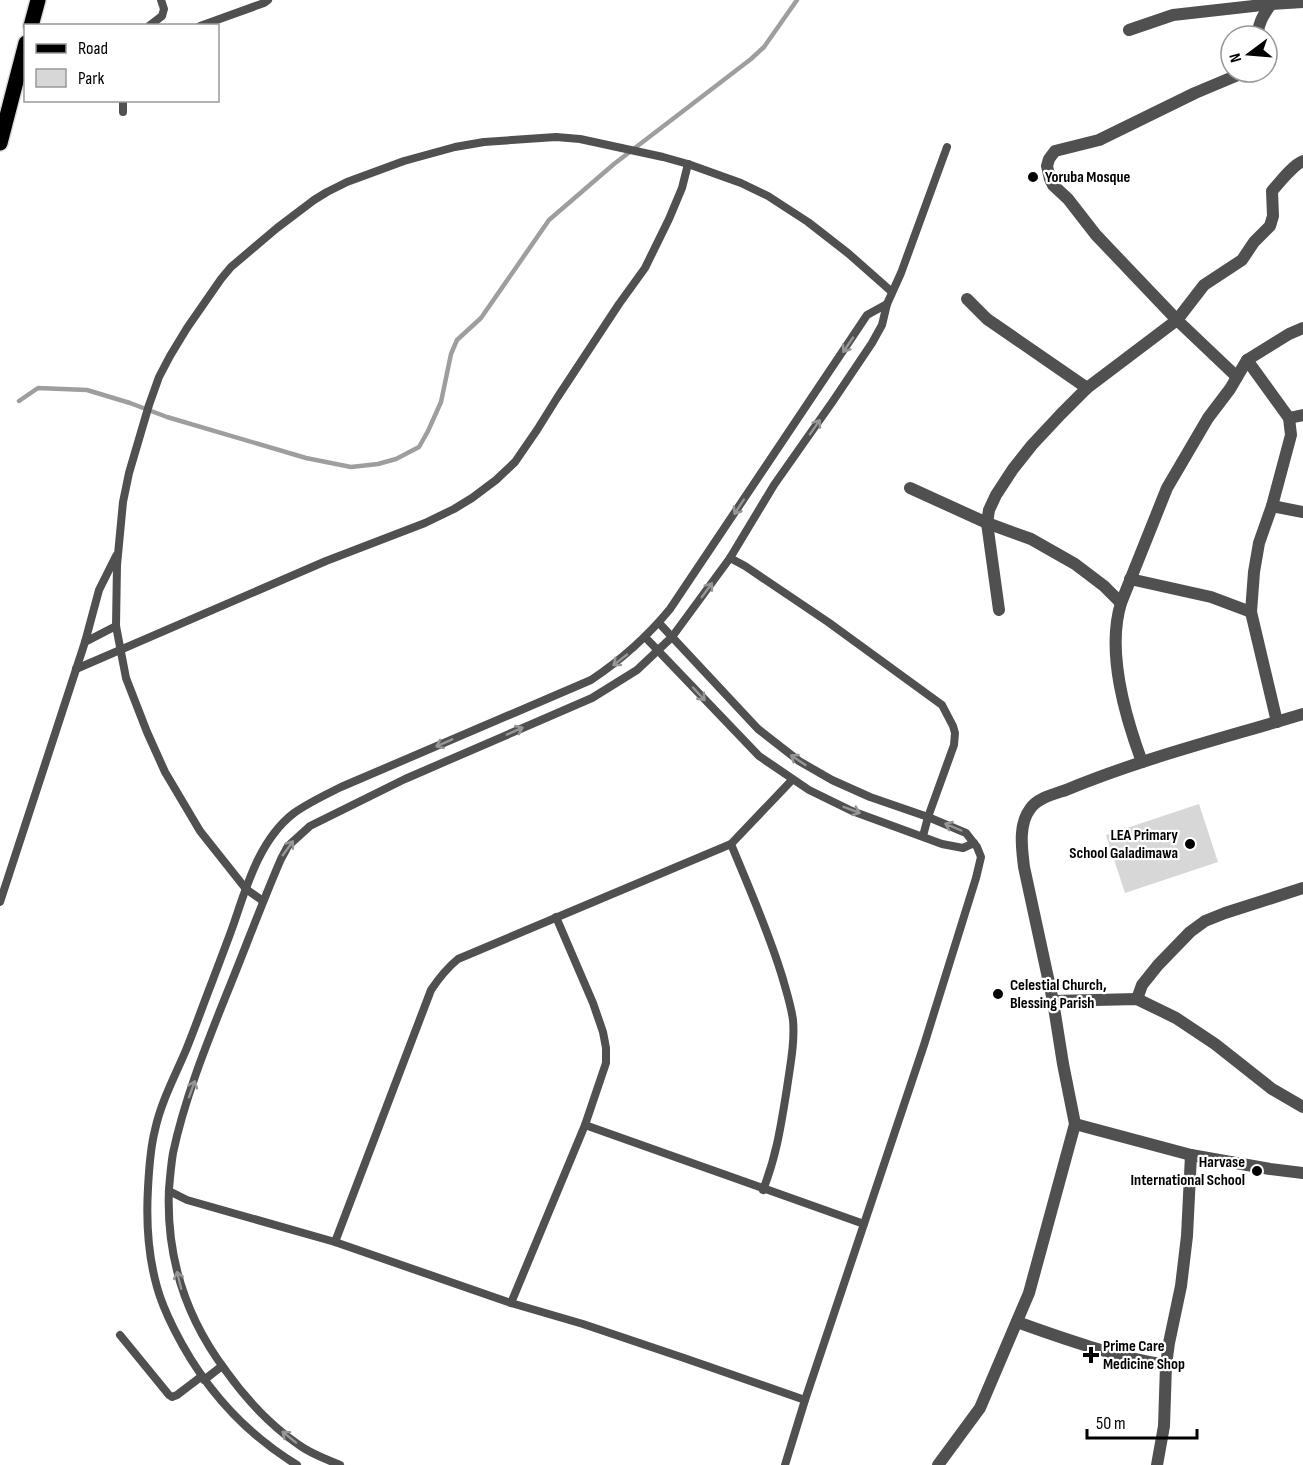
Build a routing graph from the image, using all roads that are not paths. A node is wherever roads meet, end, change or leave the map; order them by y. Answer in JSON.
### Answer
{"nodes":[{"id":1,"x":38,"y":0,"type":"edge"},
{"id":2,"x":161,"y":0,"type":"edge"},
{"id":3,"x":268,"y":0,"type":"edge"},
{"id":4,"x":1303,"y":2,"type":"edge"},
{"id":5,"x":1271,"y":4,"type":"junction"},
{"id":6,"x":32,"y":24,"type":"edge"},
{"id":7,"x":152,"y":24,"type":"edge"},
{"id":8,"x":206,"y":24,"type":"edge"},
{"id":9,"x":1260,"y":24,"type":"edge"},
{"id":10,"x":1129,"y":30,"type":"dead end"},
{"id":11,"x":24,"y":51,"type":"edge"},
{"id":12,"x":1219,"y":83,"type":"edge"},
{"id":13,"x":123,"y":102,"type":"edge"},
{"id":14,"x":123,"y":112,"type":"dead end"},
{"id":15,"x":0,"y":143,"type":"edge"},
{"id":16,"x":947,"y":147,"type":"dead end"},
{"id":17,"x":1303,"y":161,"type":"edge"},
{"id":18,"x":688,"y":164,"type":"junction"},
{"id":19,"x":892,"y":292,"type":"junction"},
{"id":20,"x":967,"y":299,"type":"dead end"},
{"id":21,"x":887,"y":304,"type":"junction"},
{"id":22,"x":1177,"y":320,"type":"junction"},
{"id":23,"x":1303,"y":328,"type":"edge"},
{"id":24,"x":1247,"y":360,"type":"junction"},
{"id":25,"x":1237,"y":377,"type":"junction"},
{"id":26,"x":1088,"y":388,"type":"junction"},
{"id":27,"x":1303,"y":415,"type":"edge"},
{"id":28,"x":1289,"y":418,"type":"junction"},
{"id":29,"x":910,"y":488,"type":"dead end"},
{"id":30,"x":1272,"y":506,"type":"junction"},
{"id":31,"x":1303,"y":512,"type":"edge"},
{"id":32,"x":987,"y":523,"type":"junction"},
{"id":33,"x":118,"y":554,"type":"junction"},
{"id":34,"x":730,"y":558,"type":"junction"},
{"id":35,"x":1130,"y":579,"type":"junction"},
{"id":36,"x":1121,"y":603,"type":"junction"},
{"id":37,"x":999,"y":610,"type":"dead end"},
{"id":38,"x":1251,"y":612,"type":"junction"},
{"id":39,"x":659,"y":623,"type":"junction"},
{"id":40,"x":116,"y":626,"type":"junction"},
{"id":41,"x":645,"y":637,"type":"junction"},
{"id":42,"x":672,"y":637,"type":"junction"},
{"id":43,"x":85,"y":642,"type":"junction"},
{"id":44,"x":120,"y":651,"type":"junction"},
{"id":45,"x":658,"y":652,"type":"junction"},
{"id":46,"x":76,"y":669,"type":"junction"},
{"id":47,"x":1303,"y":714,"type":"edge"},
{"id":48,"x":1277,"y":722,"type":"junction"},
{"id":49,"x":1142,"y":762,"type":"junction"},
{"id":50,"x":792,"y":780,"type":"junction"},
{"id":51,"x":928,"y":817,"type":"junction"},
{"id":52,"x":923,"y":836,"type":"junction"},
{"id":53,"x":974,"y":843,"type":"junction"},
{"id":54,"x":730,"y":844,"type":"junction"},
{"id":55,"x":1303,"y":888,"type":"edge"},
{"id":56,"x":246,"y":889,"type":"junction"},
{"id":57,"x":263,"y":901,"type":"junction"},
{"id":58,"x":0,"y":902,"type":"edge"},
{"id":59,"x":556,"y":917,"type":"junction"},
{"id":60,"x":1137,"y":999,"type":"junction"},
{"id":61,"x":1053,"y":1001,"type":"junction"},
{"id":62,"x":1303,"y":1107,"type":"edge"},
{"id":63,"x":1075,"y":1124,"type":"junction"},
{"id":64,"x":585,"y":1125,"type":"junction"},
{"id":65,"x":1191,"y":1155,"type":"junction"},
{"id":66,"x":1303,"y":1173,"type":"edge"},
{"id":67,"x":763,"y":1190,"type":"junction"},
{"id":68,"x":169,"y":1191,"type":"junction"},
{"id":69,"x":864,"y":1224,"type":"junction"},
{"id":70,"x":335,"y":1242,"type":"junction"},
{"id":71,"x":511,"y":1303,"type":"junction"},
{"id":72,"x":1017,"y":1322,"type":"junction"},
{"id":73,"x":120,"y":1335,"type":"dead end"},
{"id":74,"x":1166,"y":1365,"type":"junction"},
{"id":75,"x":222,"y":1366,"type":"junction"},
{"id":76,"x":203,"y":1378,"type":"junction"},
{"id":77,"x":805,"y":1400,"type":"junction"},
{"id":78,"x":297,"y":1465,"type":"edge"},
{"id":79,"x":340,"y":1465,"type":"edge"},
{"id":80,"x":785,"y":1465,"type":"edge"},
{"id":81,"x":938,"y":1465,"type":"edge"},
{"id":82,"x":1157,"y":1465,"type":"edge"}],
"edges":[{"from":1,"to":6,"type":"main road"},
{"from":2,"to":7,"type":"lane"},
{"from":3,"to":8,"type":"lane"},
{"from":4,"to":5,"type":"street"},
{"from":5,"to":9,"type":"street"},
{"from":5,"to":10,"type":"street"},
{"from":11,"to":15,"type":"main road"},
{"from":12,"to":22,"type":"street"},
{"from":13,"to":14,"type":"lane"},
{"from":16,"to":19,"type":"lane"},
{"from":17,"to":22,"type":"street"},
{"from":18,"to":19,"type":"lane"},
{"from":18,"to":33,"type":"lane"},
{"from":18,"to":44,"type":"lane"},
{"from":19,"to":21,"type":"lane"},
{"from":20,"to":26,"type":"street"},
{"from":34,"to":21,"type":"lane","one_way":true},
{"from":21,"to":39,"type":"lane","one_way":true},
{"from":22,"to":25,"type":"street"},
{"from":22,"to":26,"type":"street"},
{"from":23,"to":24,"type":"street"},
{"from":24,"to":25,"type":"street"},
{"from":24,"to":28,"type":"street"},
{"from":25,"to":35,"type":"street"},
{"from":26,"to":32,"type":"street"},
{"from":27,"to":28,"type":"street"},
{"from":28,"to":30,"type":"street"},
{"from":29,"to":32,"type":"street"},
{"from":30,"to":31,"type":"street"},
{"from":30,"to":38,"type":"street"},
{"from":32,"to":36,"type":"street"},
{"from":32,"to":37,"type":"street"},
{"from":33,"to":40,"type":"lane"},
{"from":33,"to":43,"type":"lane"},
{"from":42,"to":34,"type":"lane","one_way":true},
{"from":34,"to":51,"type":"lane"},
{"from":35,"to":36,"type":"street"},
{"from":35,"to":38,"type":"street"},
{"from":36,"to":49,"type":"street"},
{"from":38,"to":48,"type":"street"},
{"from":39,"to":41,"type":"lane"},
{"from":39,"to":42,"type":"lane"},
{"from":40,"to":43,"type":"lane"},
{"from":40,"to":44,"type":"lane"},
{"from":41,"to":45,"type":"lane"},
{"from":41,"to":56,"type":"lane","one_way":true},
{"from":42,"to":45,"type":"lane"},
{"from":51,"to":42,"type":"lane","one_way":true},
{"from":43,"to":46,"type":"lane"},
{"from":44,"to":46,"type":"lane"},
{"from":44,"to":56,"type":"lane"},
{"from":45,"to":50,"type":"lane","one_way":true},
{"from":57,"to":45,"type":"lane","one_way":true},
{"from":46,"to":58,"type":"lane"},
{"from":47,"to":48,"type":"street"},
{"from":48,"to":49,"type":"street"},
{"from":49,"to":61,"type":"street"},
{"from":50,"to":52,"type":"lane","one_way":true},
{"from":50,"to":54,"type":"lane"},
{"from":51,"to":52,"type":"lane"},
{"from":53,"to":51,"type":"lane","one_way":true},
{"from":52,"to":53,"type":"lane"},
{"from":53,"to":69,"type":"lane"},
{"from":54,"to":59,"type":"lane"},
{"from":54,"to":67,"type":"lane"},
{"from":55,"to":60,"type":"street"},
{"from":56,"to":57,"type":"lane"},
{"from":56,"to":76,"type":"lane"},
{"from":68,"to":57,"type":"lane","one_way":true},
{"from":59,"to":64,"type":"lane"},
{"from":59,"to":70,"type":"lane"},
{"from":60,"to":61,"type":"street"},
{"from":60,"to":62,"type":"street"},
{"from":61,"to":63,"type":"street"},
{"from":63,"to":65,"type":"street"},
{"from":63,"to":72,"type":"street"},
{"from":64,"to":67,"type":"lane"},
{"from":64,"to":71,"type":"lane"},
{"from":65,"to":66,"type":"street"},
{"from":65,"to":74,"type":"street"},
{"from":67,"to":69,"type":"lane"},
{"from":68,"to":70,"type":"lane"},
{"from":75,"to":68,"type":"lane","one_way":true},
{"from":69,"to":77,"type":"lane"},
{"from":70,"to":71,"type":"lane"},
{"from":71,"to":77,"type":"lane"},
{"from":72,"to":74,"type":"street"},
{"from":72,"to":81,"type":"street"},
{"from":73,"to":76,"type":"lane"},
{"from":74,"to":82,"type":"street"},
{"from":75,"to":76,"type":"lane"},
{"from":79,"to":75,"type":"lane","one_way":true},
{"from":76,"to":78,"type":"lane"},
{"from":77,"to":80,"type":"lane"}]}
